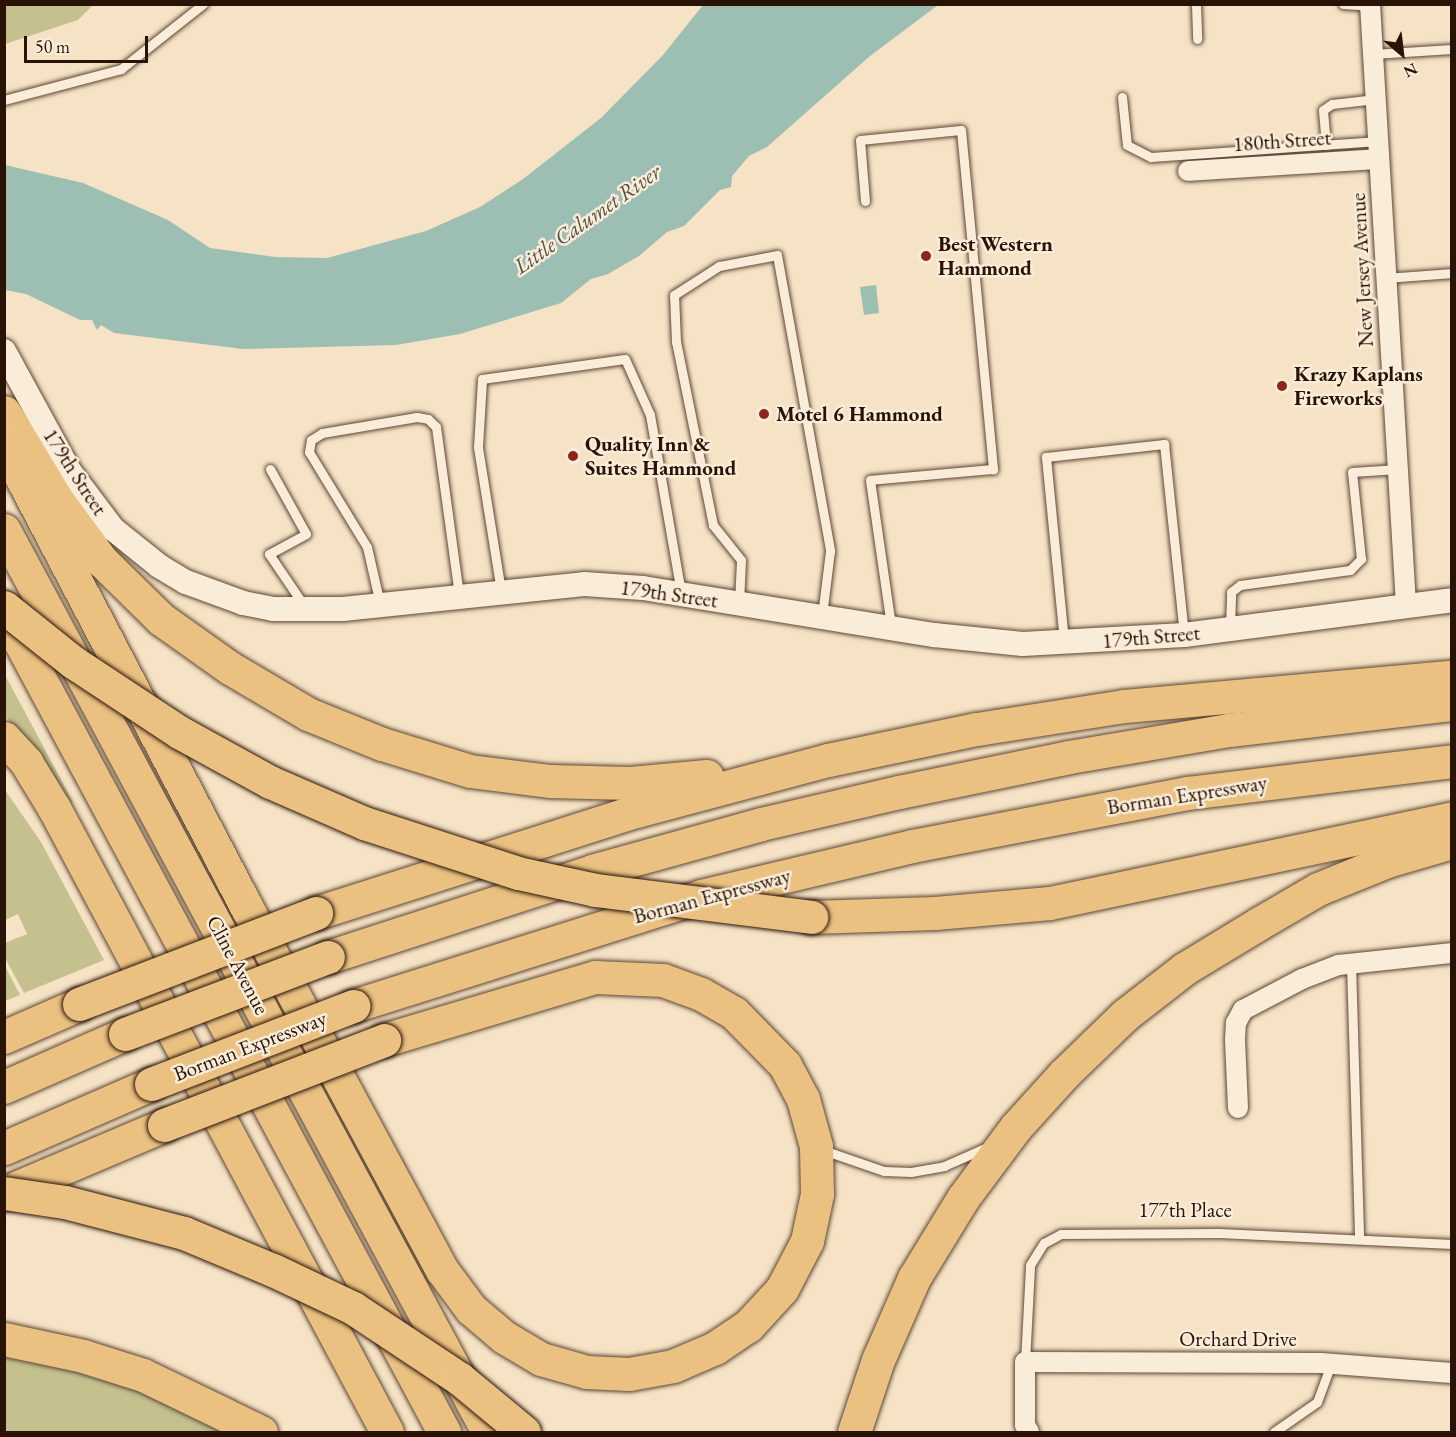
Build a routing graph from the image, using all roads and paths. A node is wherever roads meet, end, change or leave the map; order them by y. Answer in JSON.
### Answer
{"nodes":[{"id":1,"x":203,"y":4,"type":"edge"},
{"id":2,"x":1196,"y":4,"type":"edge"},
{"id":3,"x":1343,"y":4,"type":"edge"},
{"id":4,"x":1370,"y":5,"type":"edge"},
{"id":5,"x":1197,"y":39,"type":"dead end"},
{"id":6,"x":1452,"y":50,"type":"edge"},
{"id":7,"x":1373,"y":54,"type":"junction"},
{"id":8,"x":1122,"y":97,"type":"dead end"},
{"id":9,"x":1376,"y":99,"type":"junction"},
{"id":10,"x":4,"y":100,"type":"edge"},
{"id":11,"x":1326,"y":145,"type":"junction"},
{"id":12,"x":1379,"y":150,"type":"junction"},
{"id":13,"x":1188,"y":171,"type":"dead end"},
{"id":14,"x":865,"y":201,"type":"dead end"},
{"id":15,"x":1452,"y":273,"type":"edge"},
{"id":16,"x":1386,"y":278,"type":"junction"},
{"id":17,"x":4,"y":351,"type":"edge"},
{"id":18,"x":4,"y":412,"type":"edge"},
{"id":19,"x":4,"y":444,"type":"edge"},
{"id":20,"x":270,"y":469,"type":"dead end"},
{"id":21,"x":1398,"y":469,"type":"junction"},
{"id":22,"x":4,"y":530,"type":"edge"},
{"id":23,"x":501,"y":591,"type":"junction"},
{"id":24,"x":459,"y":595,"type":"junction"},
{"id":25,"x":681,"y":595,"type":"junction"},
{"id":26,"x":1452,"y":600,"type":"edge"},
{"id":27,"x":739,"y":603,"type":"junction"},
{"id":28,"x":380,"y":604,"type":"junction"},
{"id":29,"x":1406,"y":604,"type":"junction"},
{"id":30,"x":4,"y":610,"type":"edge"},
{"id":31,"x":308,"y":611,"type":"junction"},
{"id":32,"x":821,"y":617,"type":"junction"},
{"id":33,"x":891,"y":628,"type":"junction"},
{"id":34,"x":1230,"y":629,"type":"junction"},
{"id":35,"x":1184,"y":635,"type":"junction"},
{"id":36,"x":1064,"y":643,"type":"junction"},
{"id":37,"x":1452,"y":677,"type":"edge"},
{"id":38,"x":1452,"y":704,"type":"edge"},
{"id":39,"x":4,"y":738,"type":"edge"},
{"id":40,"x":828,"y":760,"type":"junction"},
{"id":41,"x":1452,"y":761,"type":"edge"},
{"id":42,"x":1452,"y":818,"type":"edge"},
{"id":43,"x":1452,"y":842,"type":"edge"},
{"id":44,"x":1452,"y":953,"type":"edge"},
{"id":45,"x":1351,"y":964,"type":"junction"},
{"id":46,"x":4,"y":1037,"type":"edge"},
{"id":47,"x":4,"y":1088,"type":"edge"},
{"id":48,"x":1238,"y":1107,"type":"dead end"},
{"id":49,"x":1016,"y":1127,"type":"junction"},
{"id":50,"x":816,"y":1146,"type":"junction"},
{"id":51,"x":4,"y":1148,"type":"edge"},
{"id":52,"x":4,"y":1193,"type":"edge"},
{"id":53,"x":1359,"y":1238,"type":"junction"},
{"id":54,"x":1452,"y":1244,"type":"edge"},
{"id":55,"x":4,"y":1339,"type":"edge"},
{"id":56,"x":1025,"y":1362,"type":"junction"},
{"id":57,"x":1331,"y":1364,"type":"junction"},
{"id":58,"x":1452,"y":1373,"type":"edge"},
{"id":59,"x":1022,"y":1430,"type":"edge"},
{"id":60,"x":261,"y":1432,"type":"edge"},
{"id":61,"x":387,"y":1432,"type":"edge"},
{"id":62,"x":444,"y":1432,"type":"edge"},
{"id":63,"x":488,"y":1432,"type":"edge"},
{"id":64,"x":524,"y":1432,"type":"edge"},
{"id":65,"x":854,"y":1432,"type":"edge"},
{"id":66,"x":1274,"y":1432,"type":"edge"}],
"edges":[{"from":1,"to":10,"type":"lane"},
{"from":2,"to":5,"type":"lane"},
{"from":3,"to":4,"type":"lane"},
{"from":4,"to":7,"type":"street","name":"New Jersey Avenue"},
{"from":6,"to":7,"type":"lane"},
{"from":7,"to":9,"type":"street","name":"New Jersey Avenue"},
{"from":8,"to":11,"type":"lane"},
{"from":9,"to":11,"type":"lane"},
{"from":9,"to":12,"type":"street","name":"New Jersey Avenue"},
{"from":11,"to":12,"type":"lane"},
{"from":12,"to":13,"type":"street","name":"180th Street"},
{"from":12,"to":16,"type":"street","name":"New Jersey Avenue"},
{"from":14,"to":33,"type":"lane"},
{"from":15,"to":16,"type":"lane"},
{"from":16,"to":21,"type":"street","name":"New Jersey Avenue"},
{"from":17,"to":31,"type":"street","name":"179th Street"},
{"from":18,"to":40,"type":"highway"},
{"from":19,"to":50,"type":"highway"},
{"from":20,"to":31,"type":"lane"},
{"from":21,"to":29,"type":"street","name":"New Jersey Avenue"},
{"from":21,"to":34,"type":"lane"},
{"from":22,"to":63,"type":"highway","name":"Cline Avenue"},
{"from":23,"to":24,"type":"street","name":"179th Street"},
{"from":23,"to":25,"type":"street","name":"179th Street"},
{"from":23,"to":25,"type":"lane"},
{"from":24,"to":28,"type":"street","name":"179th Street"},
{"from":24,"to":28,"type":"lane"},
{"from":25,"to":27,"type":"street","name":"179th Street"},
{"from":26,"to":29,"type":"street","name":"179th Street"},
{"from":27,"to":32,"type":"street","name":"179th Street"},
{"from":27,"to":32,"type":"lane"},
{"from":28,"to":31,"type":"street","name":"179th Street"},
{"from":29,"to":34,"type":"street","name":"179th Street"},
{"from":30,"to":42,"type":"highway","bridge":true},
{"from":30,"to":62,"type":"highway","name":"Cline Avenue"},
{"from":32,"to":33,"type":"street","name":"179th Street"},
{"from":33,"to":36,"type":"street","name":"179th Street"},
{"from":34,"to":35,"type":"street","name":"179th Street"},
{"from":35,"to":36,"type":"street","name":"179th Street"},
{"from":35,"to":36,"type":"lane"},
{"from":37,"to":40,"type":"highway"},
{"from":38,"to":47,"type":"highway","bridge":true},
{"from":39,"to":61,"type":"highway"},
{"from":40,"to":46,"type":"highway","bridge":true},
{"from":41,"to":51,"type":"highway","name":"Borman Expressway","bridge":true},
{"from":43,"to":49,"type":"highway"},
{"from":44,"to":45,"type":"street"},
{"from":45,"to":48,"type":"street"},
{"from":45,"to":53,"type":"lane"},
{"from":49,"to":50,"type":"lane"},
{"from":49,"to":65,"type":"highway"},
{"from":50,"to":52,"type":"highway","bridge":true},
{"from":52,"to":64,"type":"highway","bridge":true},
{"from":53,"to":54,"type":"lane","name":"177th Place"},
{"from":53,"to":56,"type":"lane","name":"177th Place"},
{"from":55,"to":60,"type":"highway"},
{"from":56,"to":57,"type":"street","name":"Orchard Drive"},
{"from":56,"to":59,"type":"street"},
{"from":57,"to":58,"type":"street","name":"Orchard Drive"},
{"from":57,"to":66,"type":"lane"}]}
